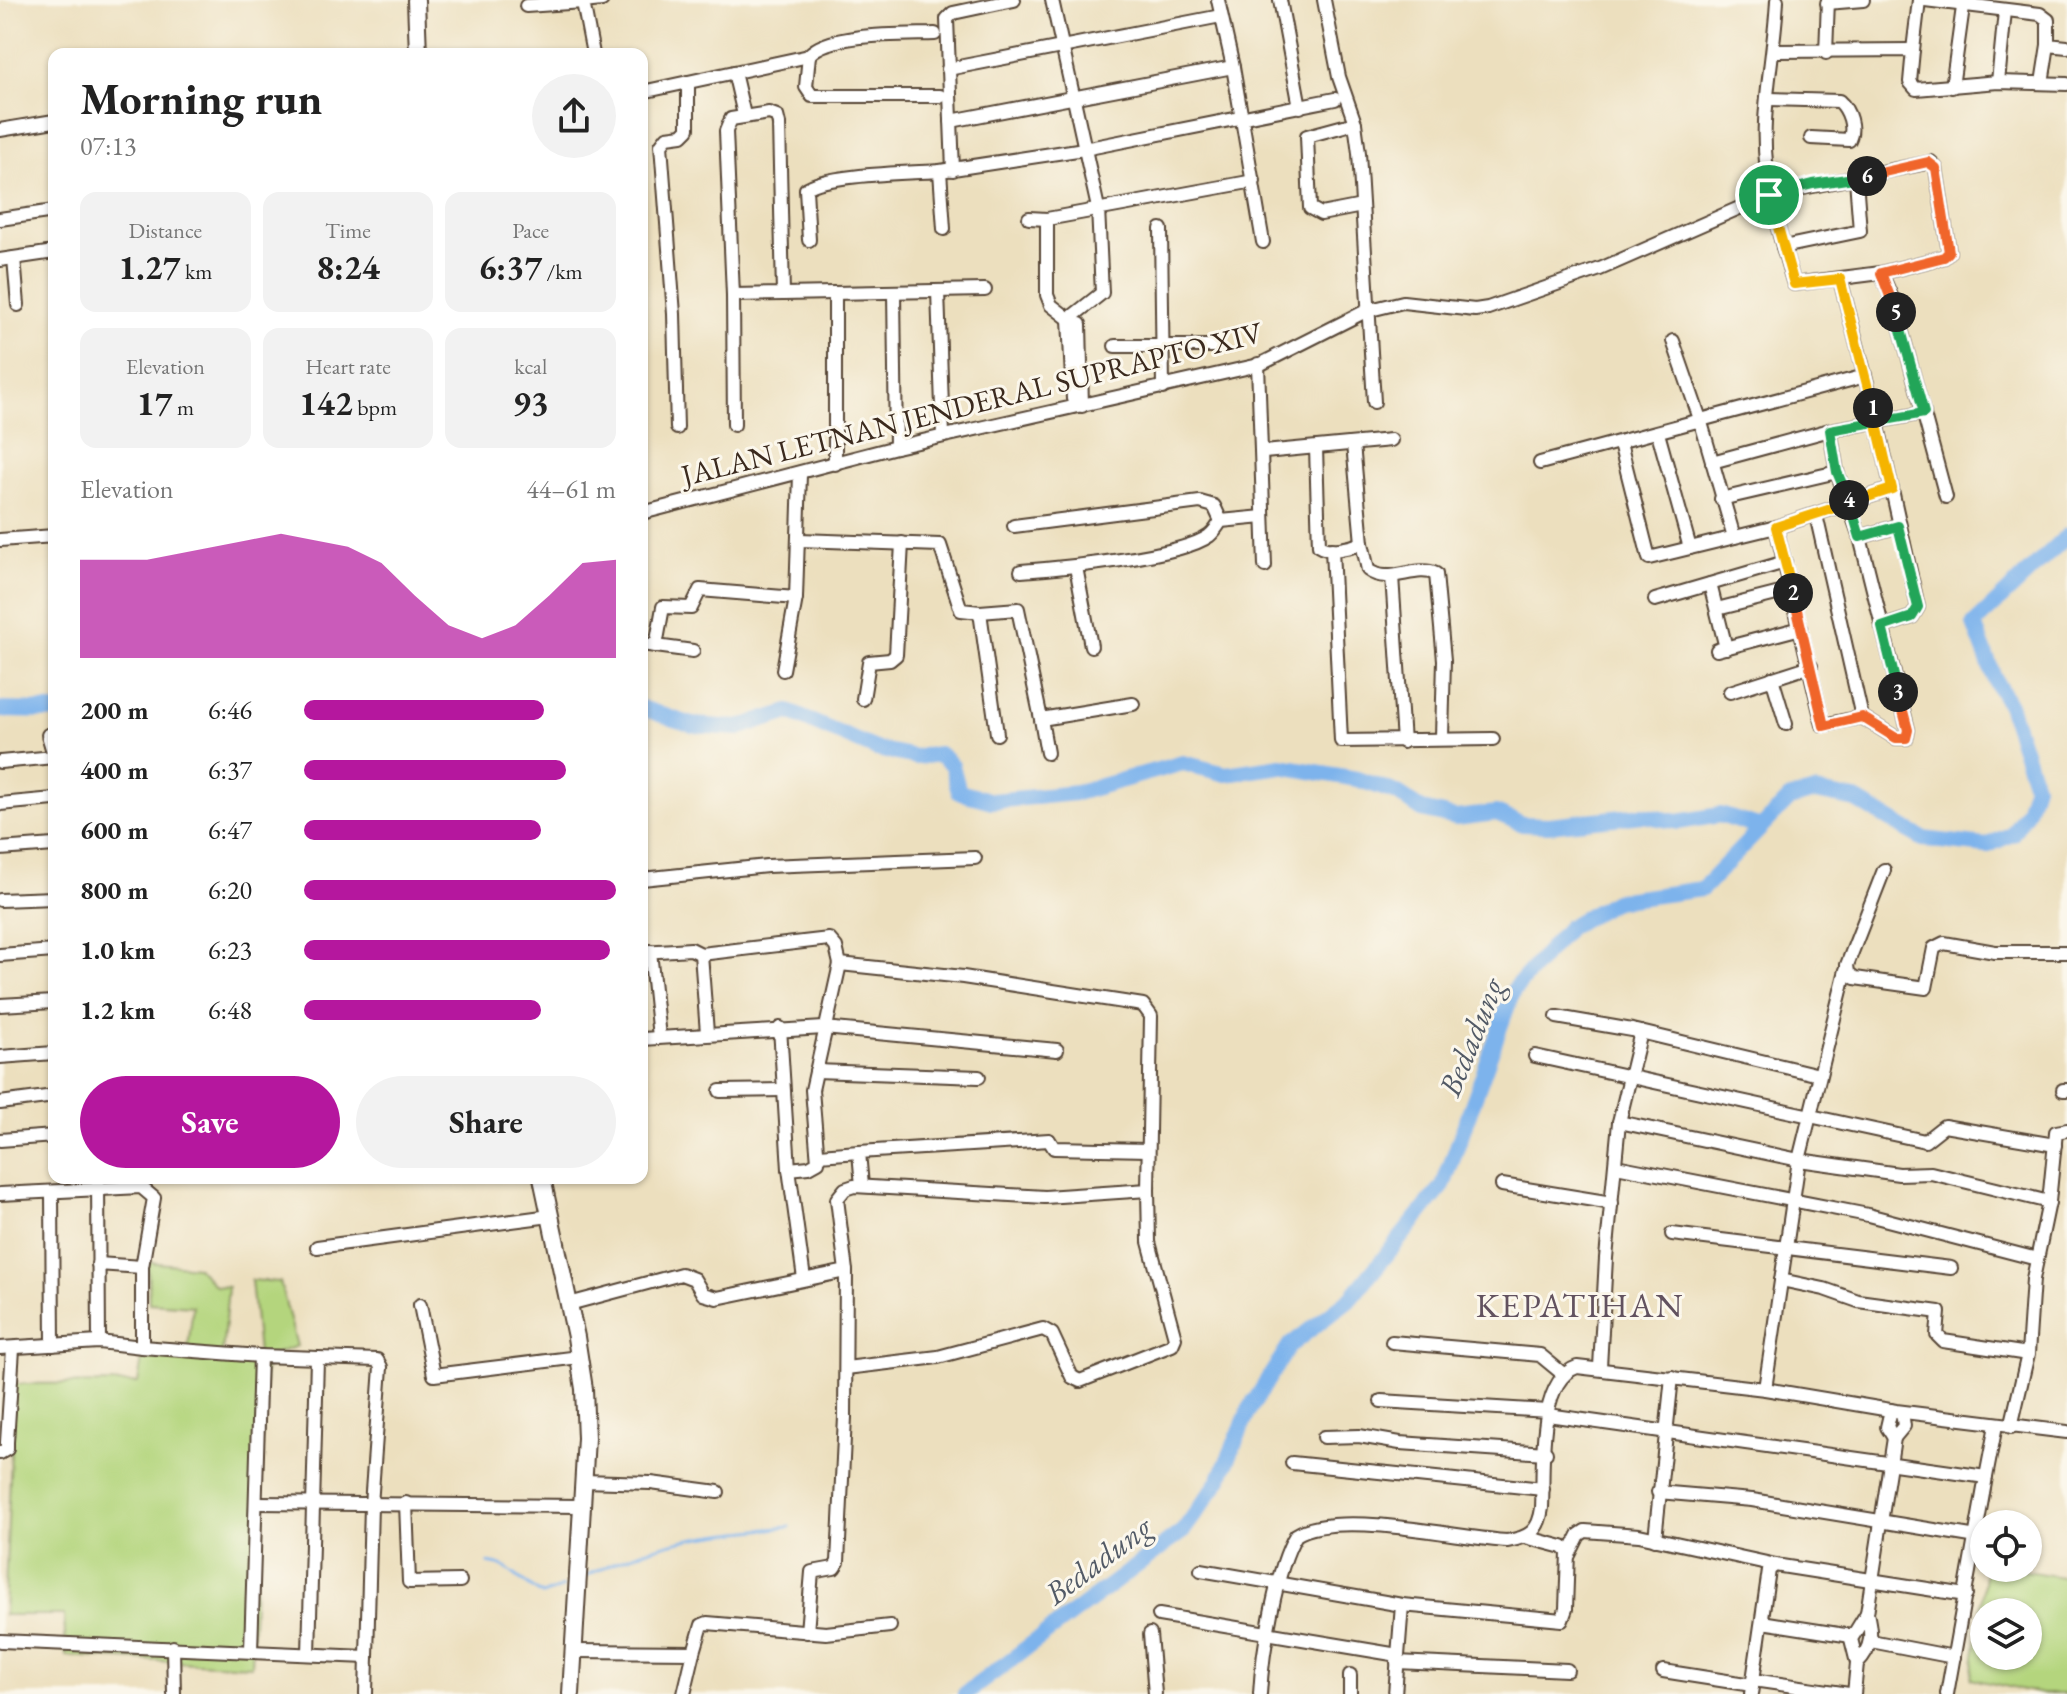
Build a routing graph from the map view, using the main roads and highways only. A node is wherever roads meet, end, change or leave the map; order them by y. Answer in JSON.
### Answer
{"nodes":[{"id":1,"x":416,"y":0,"type":"edge"},
{"id":2,"x":418,"y":48,"type":"edge"},
{"id":3,"x":543,"y":1184,"type":"edge"},
{"id":4,"x":571,"y":1694,"type":"edge"}],
"edges":[{"from":1,"to":2,"type":"main road"},
{"from":3,"to":4,"type":"main road"}]}
